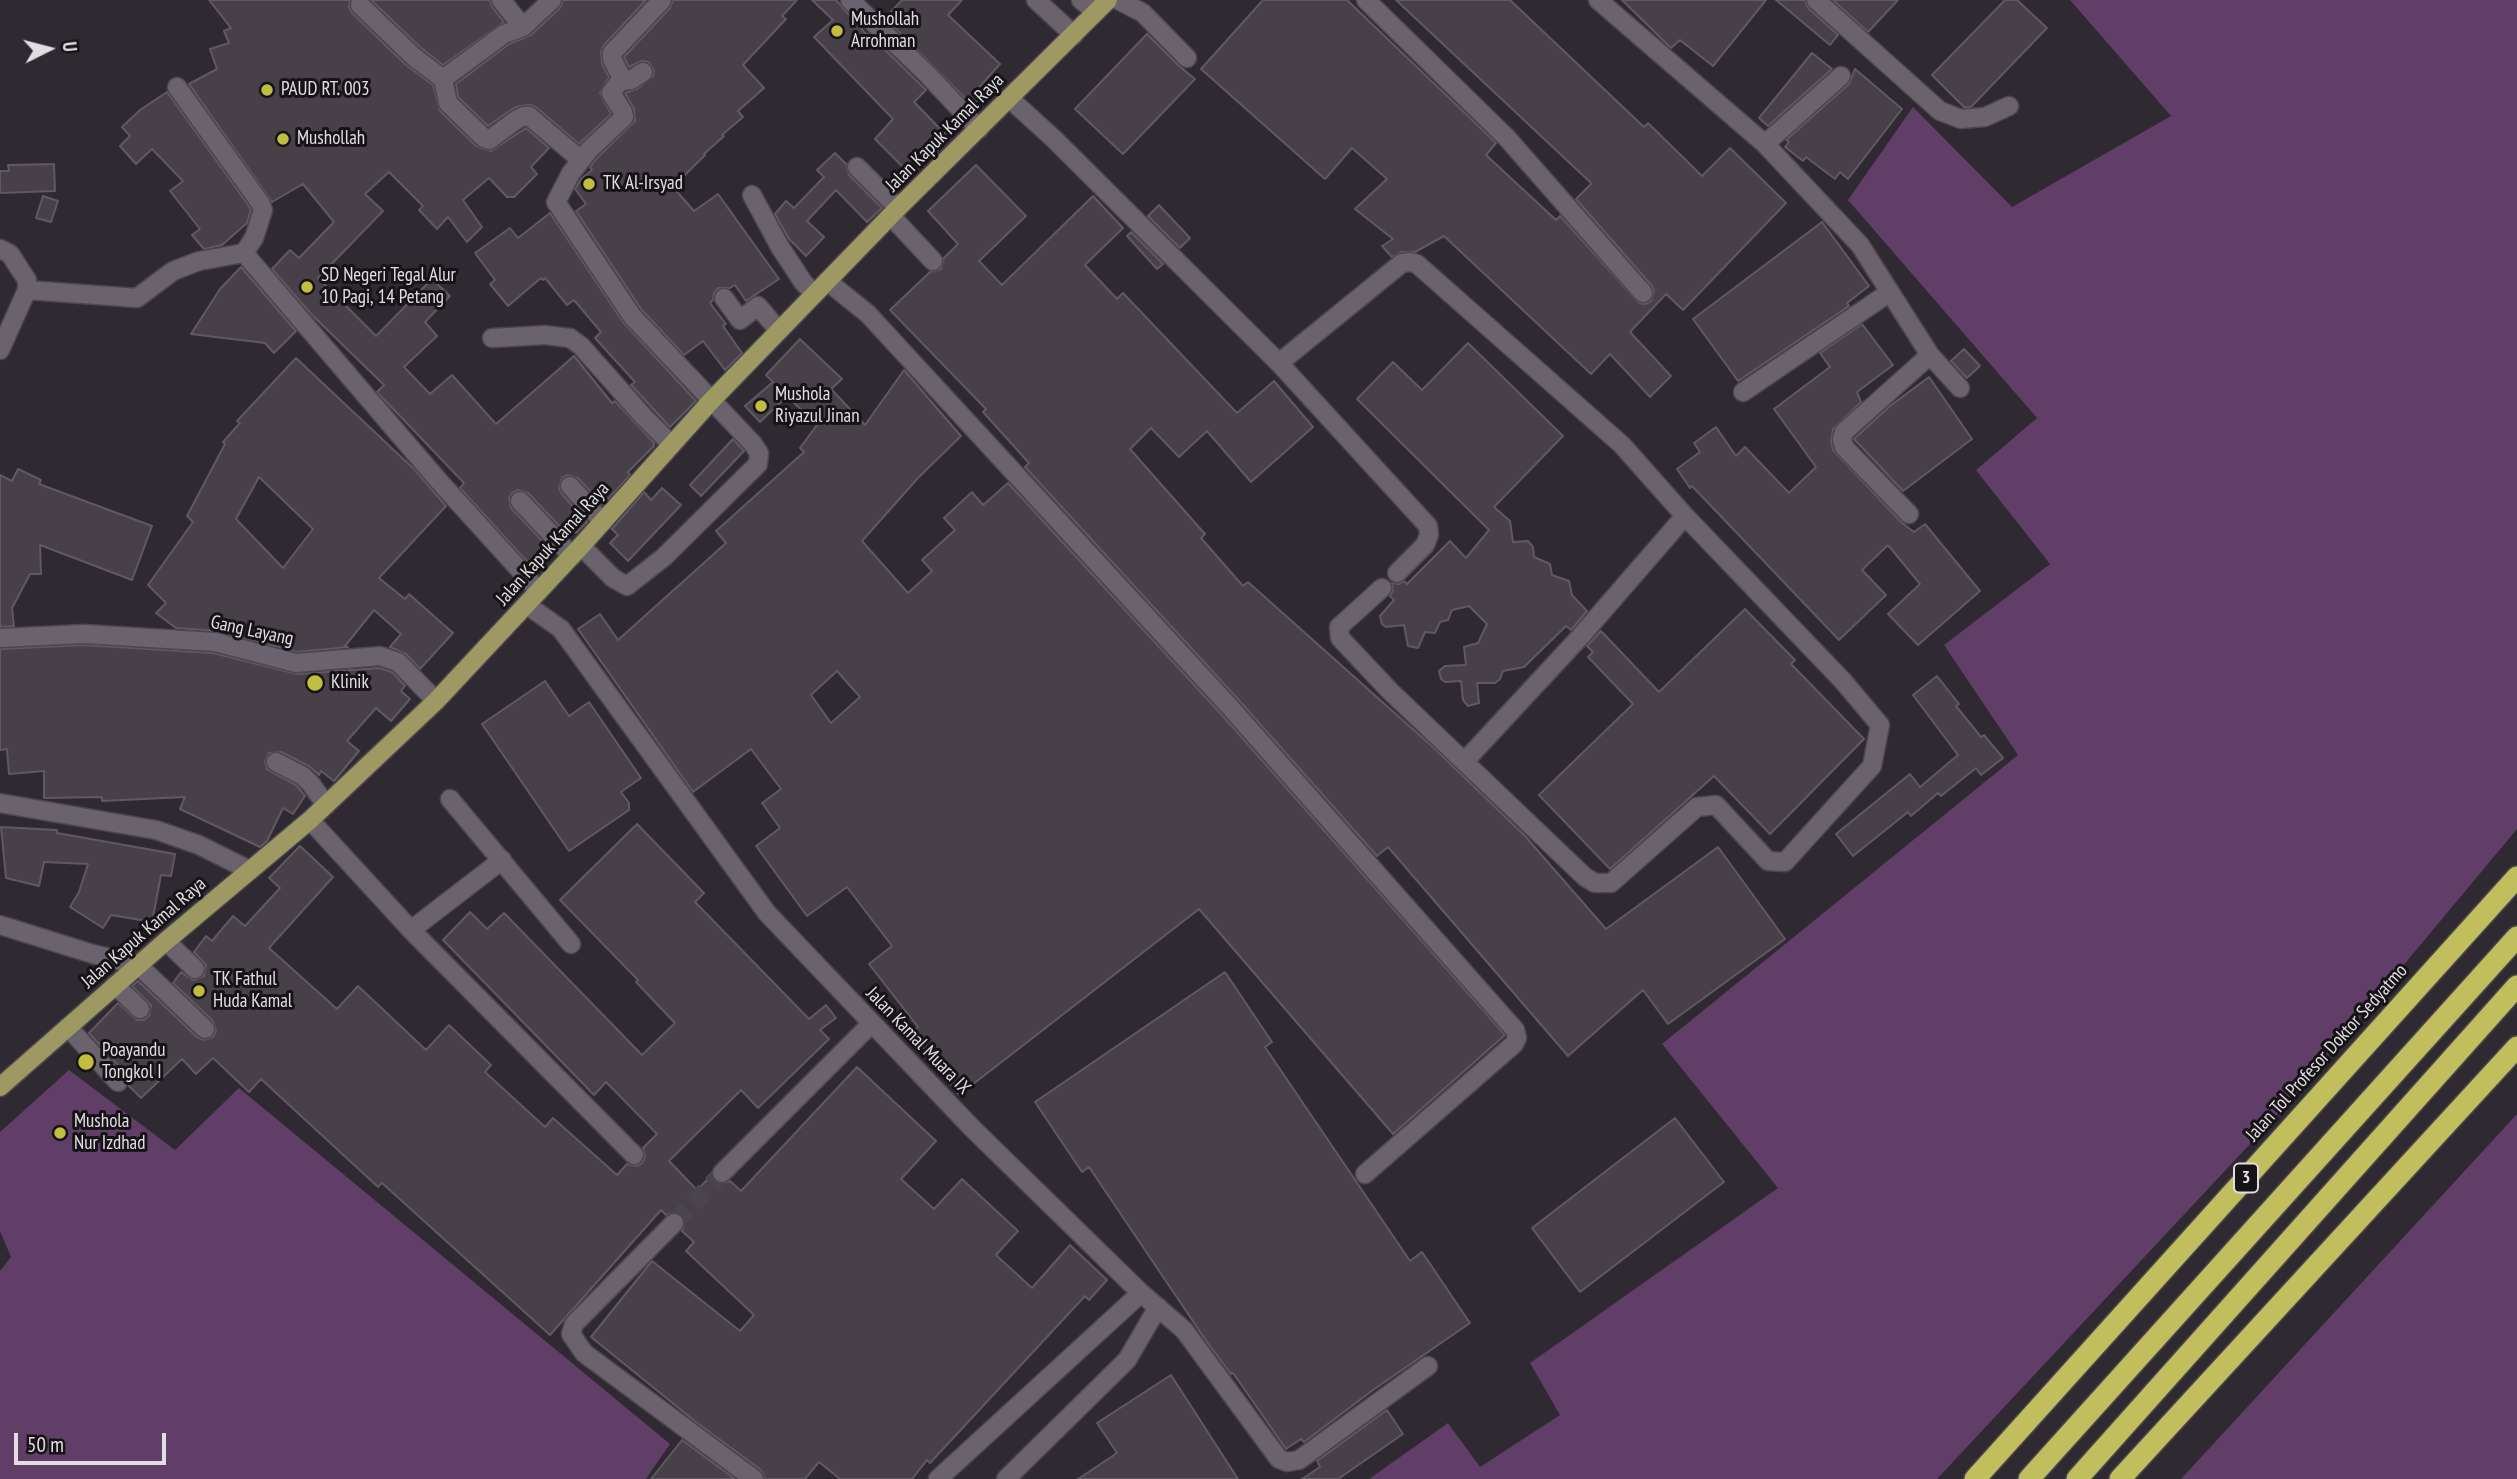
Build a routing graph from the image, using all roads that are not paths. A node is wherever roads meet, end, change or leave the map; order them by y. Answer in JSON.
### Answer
{"nodes":[{"id":1,"x":501,"y":0,"type":"edge"},
{"id":2,"x":552,"y":0,"type":"edge"},
{"id":3,"x":662,"y":0,"type":"edge"},
{"id":4,"x":850,"y":0,"type":"edge"},
{"id":5,"x":1036,"y":0,"type":"edge"},
{"id":6,"x":1081,"y":0,"type":"edge"},
{"id":7,"x":1118,"y":0,"type":"edge"},
{"id":8,"x":1366,"y":0,"type":"edge"},
{"id":9,"x":1598,"y":0,"type":"edge"},
{"id":10,"x":1816,"y":0,"type":"edge"},
{"id":11,"x":360,"y":5,"type":"dead end"},
{"id":12,"x":1102,"y":6,"type":"edge"},
{"id":13,"x":523,"y":27,"type":"junction"},
{"id":14,"x":1074,"y":36,"type":"junction"},
{"id":15,"x":1187,"y":58,"type":"dead end"},
{"id":16,"x":643,"y":72,"type":"dead end"},
{"id":17,"x":1841,"y":76,"type":"dead end"},
{"id":18,"x":443,"y":79,"type":"junction"},
{"id":19,"x":621,"y":81,"type":"junction"},
{"id":20,"x":177,"y":87,"type":"dead end"},
{"id":21,"x":1009,"y":98,"type":"junction"},
{"id":22,"x":2009,"y":106,"type":"dead end"},
{"id":23,"x":979,"y":128,"type":"junction"},
{"id":24,"x":1765,"y":144,"type":"junction"},
{"id":25,"x":581,"y":160,"type":"junction"},
{"id":26,"x":857,"y":167,"type":"dead end"},
{"id":27,"x":752,"y":195,"type":"dead end"},
{"id":28,"x":895,"y":212,"type":"junction"},
{"id":29,"x":0,"y":249,"type":"edge"},
{"id":30,"x":244,"y":253,"type":"junction"},
{"id":31,"x":933,"y":261,"type":"dead end"},
{"id":32,"x":820,"y":287,"type":"junction"},
{"id":33,"x":27,"y":290,"type":"junction"},
{"id":34,"x":1890,"y":292,"type":"junction"},
{"id":35,"x":1643,"y":293,"type":"dead end"},
{"id":36,"x":724,"y":298,"type":"dead end"},
{"id":37,"x":779,"y":331,"type":"junction"},
{"id":38,"x":492,"y":338,"type":"dead end"},
{"id":39,"x":0,"y":349,"type":"edge"},
{"id":40,"x":1930,"y":355,"type":"junction"},
{"id":41,"x":1279,"y":363,"type":"junction"},
{"id":42,"x":1960,"y":388,"type":"dead end"},
{"id":43,"x":1743,"y":392,"type":"dead end"},
{"id":44,"x":711,"y":401,"type":"junction"},
{"id":45,"x":671,"y":444,"type":"junction"},
{"id":46,"x":570,"y":486,"type":"dead end"},
{"id":47,"x":520,"y":501,"type":"dead end"},
{"id":48,"x":1909,"y":514,"type":"dead end"},
{"id":49,"x":1685,"y":516,"type":"junction"},
{"id":50,"x":603,"y":522,"type":"junction"},
{"id":51,"x":576,"y":551,"type":"junction"},
{"id":52,"x":1397,"y":573,"type":"dead end"},
{"id":53,"x":1382,"y":588,"type":"dead end"},
{"id":54,"x":539,"y":591,"type":"junction"},
{"id":55,"x":527,"y":605,"type":"junction"},
{"id":56,"x":0,"y":639,"type":"edge"},
{"id":57,"x":436,"y":701,"type":"junction"},
{"id":58,"x":298,"y":761,"type":"dead end"},
{"id":59,"x":276,"y":762,"type":"dead end"},
{"id":60,"x":1464,"y":762,"type":"junction"},
{"id":61,"x":450,"y":799,"type":"dead end"},
{"id":62,"x":332,"y":800,"type":"junction"},
{"id":63,"x":0,"y":803,"type":"edge"},
{"id":64,"x":310,"y":820,"type":"junction"},
{"id":65,"x":502,"y":860,"type":"junction"},
{"id":66,"x":249,"y":870,"type":"junction"},
{"id":67,"x":2517,"y":877,"type":"edge"},
{"id":68,"x":0,"y":925,"type":"edge"},
{"id":69,"x":411,"y":930,"type":"junction"},
{"id":70,"x":2517,"y":937,"type":"edge"},
{"id":71,"x":166,"y":941,"type":"junction"},
{"id":72,"x":571,"y":944,"type":"dead end"},
{"id":73,"x":138,"y":965,"type":"junction"},
{"id":74,"x":195,"y":969,"type":"dead end"},
{"id":75,"x":115,"y":985,"type":"junction"},
{"id":76,"x":2517,"y":985,"type":"edge"},
{"id":77,"x":140,"y":1009,"type":"dead end"},
{"id":78,"x":872,"y":1023,"type":"junction"},
{"id":79,"x":68,"y":1027,"type":"junction"},
{"id":80,"x":205,"y":1029,"type":"dead end"},
{"id":81,"x":2517,"y":1047,"type":"edge"},
{"id":82,"x":118,"y":1082,"type":"dead end"},
{"id":83,"x":0,"y":1087,"type":"edge"},
{"id":84,"x":635,"y":1155,"type":"dead end"},
{"id":85,"x":722,"y":1173,"type":"tunnel mouth"},
{"id":86,"x":1365,"y":1174,"type":"dead end"},
{"id":87,"x":674,"y":1223,"type":"tunnel mouth"},
{"id":88,"x":1141,"y":1293,"type":"junction"},
{"id":89,"x":1158,"y":1307,"type":"junction"},
{"id":90,"x":1428,"y":1366,"type":"dead end"},
{"id":91,"x":754,"y":1479,"type":"edge"},
{"id":92,"x":938,"y":1479,"type":"edge"},
{"id":93,"x":1006,"y":1479,"type":"edge"},
{"id":94,"x":1975,"y":1479,"type":"edge"},
{"id":95,"x":2029,"y":1479,"type":"edge"},
{"id":96,"x":2077,"y":1479,"type":"edge"},
{"id":97,"x":2120,"y":1479,"type":"edge"}],
"edges":[{"from":1,"to":13,"type":"street"},
{"from":2,"to":13,"type":"street"},
{"from":3,"to":19,"type":"street"},
{"from":4,"to":23,"type":"street"},
{"from":5,"to":14,"type":"street"},
{"from":6,"to":12,"type":"street"},
{"from":7,"to":15,"type":"street"},
{"from":8,"to":35,"type":"street"},
{"from":9,"to":24,"type":"street"},
{"from":10,"to":22,"type":"street"},
{"from":11,"to":18,"type":"street"},
{"from":12,"to":14,"type":"main road","name":"Jalan Kapuk Kamal Raya"},
{"from":13,"to":18,"type":"street"},
{"from":14,"to":21,"type":"main road","name":"Jalan Kapuk Kamal Raya"},
{"from":16,"to":19,"type":"street"},
{"from":17,"to":24,"type":"street"},
{"from":18,"to":25,"type":"street"},
{"from":19,"to":25,"type":"street"},
{"from":20,"to":30,"type":"street"},
{"from":21,"to":23,"type":"main road","name":"Jalan Kapuk Kamal Raya"},
{"from":21,"to":41,"type":"street"},
{"from":23,"to":28,"type":"main road","name":"Jalan Kapuk Kamal Raya"},
{"from":24,"to":34,"type":"street"},
{"from":25,"to":44,"type":"street"},
{"from":26,"to":28,"type":"street"},
{"from":27,"to":32,"type":"street"},
{"from":28,"to":31,"type":"street"},
{"from":28,"to":32,"type":"main road","name":"Jalan Kapuk Kamal Raya"},
{"from":29,"to":33,"type":"street"},
{"from":30,"to":33,"type":"street"},
{"from":30,"to":54,"type":"street"},
{"from":32,"to":37,"type":"main road","name":"Jalan Kapuk Kamal Raya"},
{"from":32,"to":86,"type":"street"},
{"from":33,"to":39,"type":"street"},
{"from":34,"to":40,"type":"street"},
{"from":34,"to":43,"type":"street"},
{"from":36,"to":37,"type":"street"},
{"from":37,"to":44,"type":"main road","name":"Jalan Kapuk Kamal Raya"},
{"from":38,"to":45,"type":"street"},
{"from":40,"to":42,"type":"street"},
{"from":40,"to":48,"type":"street"},
{"from":41,"to":49,"type":"street"},
{"from":41,"to":52,"type":"street"},
{"from":44,"to":45,"type":"main road","name":"Jalan Kapuk Kamal Raya"},
{"from":44,"to":51,"type":"street"},
{"from":45,"to":50,"type":"main road","name":"Jalan Kapuk Kamal Raya"},
{"from":46,"to":50,"type":"street"},
{"from":47,"to":51,"type":"street"},
{"from":49,"to":60,"type":"street"},
{"from":49,"to":60,"type":"street"},
{"from":50,"to":51,"type":"main road","name":"Jalan Kapuk Kamal Raya"},
{"from":51,"to":54,"type":"main road","name":"Jalan Kapuk Kamal Raya"},
{"from":53,"to":60,"type":"street"},
{"from":54,"to":55,"type":"main road","name":"Jalan Kapuk Kamal Raya"},
{"from":55,"to":57,"type":"main road","name":"Jalan Kapuk Kamal Raya"},
{"from":55,"to":78,"type":"street","name":"Jalan Kamal Muara IX"},
{"from":56,"to":57,"type":"street","name":"Gang Layang"},
{"from":57,"to":62,"type":"main road","name":"Jalan Kapuk Kamal Raya"},
{"from":58,"to":62,"type":"street"},
{"from":59,"to":62,"type":"street"},
{"from":61,"to":65,"type":"street"},
{"from":62,"to":64,"type":"main road","name":"Jalan Kapuk Kamal Raya"},
{"from":63,"to":66,"type":"street"},
{"from":64,"to":66,"type":"main road","name":"Jalan Kapuk Kamal Raya"},
{"from":64,"to":69,"type":"street"},
{"from":65,"to":69,"type":"street"},
{"from":65,"to":72,"type":"street"},
{"from":66,"to":71,"type":"main road","name":"Jalan Kapuk Kamal Raya"},
{"from":67,"to":94,"type":"highway","name":"Jalan Tol Profesor Doktor Sedyatmo","number":"3"},
{"from":68,"to":73,"type":"street"},
{"from":69,"to":84,"type":"street"},
{"from":70,"to":95,"type":"highway","number":"3"},
{"from":71,"to":73,"type":"main road","name":"Jalan Kapuk Kamal Raya"},
{"from":71,"to":74,"type":"street"},
{"from":73,"to":75,"type":"main road","name":"Jalan Kapuk Kamal Raya"},
{"from":73,"to":80,"type":"street"},
{"from":75,"to":77,"type":"street"},
{"from":75,"to":79,"type":"main road","name":"Jalan Kapuk Kamal Raya"},
{"from":76,"to":96,"type":"highway"},
{"from":78,"to":85,"type":"street"},
{"from":78,"to":88,"type":"street","name":"Jalan Kamal Muara IX"},
{"from":79,"to":82,"type":"street"},
{"from":79,"to":83,"type":"main road","name":"Jalan Kapuk Kamal Raya"},
{"from":81,"to":97,"type":"highway"},
{"from":87,"to":91,"type":"street"},
{"from":88,"to":89,"type":"street","name":"Jalan Kamal Muara IX"},
{"from":88,"to":92,"type":"street"},
{"from":89,"to":90,"type":"street","name":"Jalan Kamal Muara IX"},
{"from":89,"to":93,"type":"street"}]}
